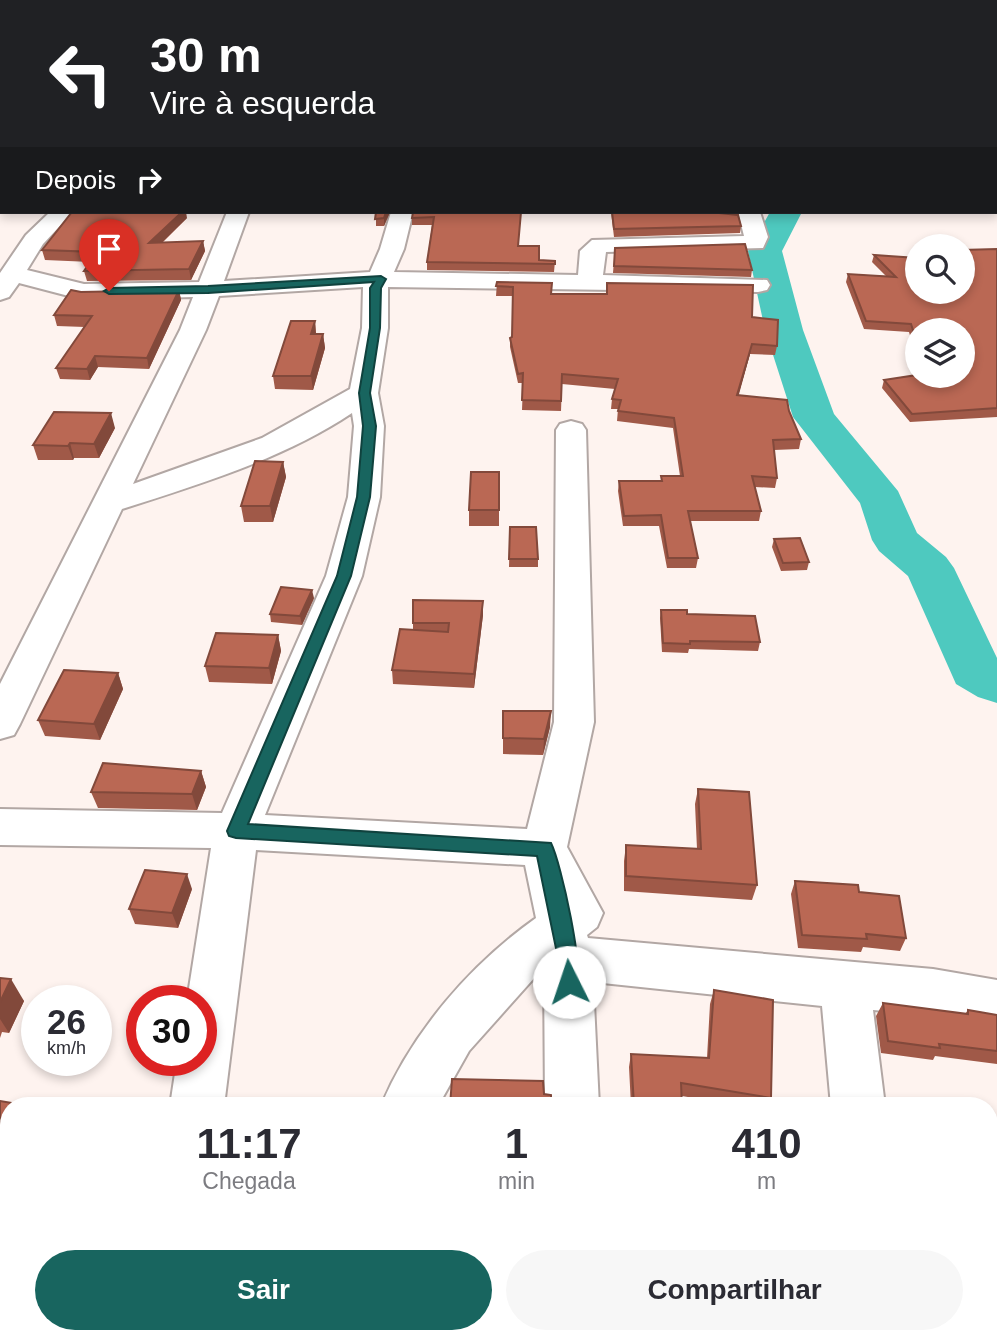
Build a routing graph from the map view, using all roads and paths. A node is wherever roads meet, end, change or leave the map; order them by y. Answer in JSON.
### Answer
{"nodes":[{"id":1,"x":60,"y":214,"type":"edge"},
{"id":2,"x":237,"y":214,"type":"edge"},
{"id":3,"x":401,"y":214,"type":"edge"},
{"id":4,"x":750,"y":214,"type":"edge"},
{"id":5,"x":381,"y":279,"type":"junction"},
{"id":6,"x":590,"y":281,"type":"junction"},
{"id":7,"x":7,"y":283,"type":"edge"},
{"id":8,"x":758,"y":285,"type":"dead end"},
{"id":9,"x":208,"y":289,"type":"junction"},
{"id":10,"x":365,"y":393,"type":"junction"},
{"id":11,"x":570,"y":430,"type":"dead end"},
{"id":12,"x":107,"y":503,"type":"junction"},
{"id":13,"x":0,"y":724,"type":"edge"},
{"id":14,"x":0,"y":827,"type":"edge"},
{"id":15,"x":236,"y":831,"type":"junction"},
{"id":16,"x":544,"y":848,"type":"junction"},
{"id":17,"x":568,"y":958,"type":"junction"},
{"id":18,"x":845,"y":986,"type":"junction"},
{"id":19,"x":997,"y":1003,"type":"edge"},
{"id":20,"x":198,"y":1097,"type":"edge"},
{"id":21,"x":413,"y":1097,"type":"edge"},
{"id":22,"x":572,"y":1097,"type":"edge"},
{"id":23,"x":857,"y":1097,"type":"edge"}],
"edges":[{"from":1,"to":7,"type":"street"},
{"from":2,"to":9,"type":"street"},
{"from":3,"to":5,"type":"street"},
{"from":4,"to":6,"type":"street"},
{"from":5,"to":6,"type":"street"},
{"from":5,"to":9,"type":"street"},
{"from":5,"to":10,"type":"street"},
{"from":6,"to":8,"type":"street"},
{"from":7,"to":9,"type":"street"},
{"from":9,"to":12,"type":"street"},
{"from":10,"to":12,"type":"street"},
{"from":10,"to":15,"type":"street"},
{"from":11,"to":16,"type":"street"},
{"from":12,"to":13,"type":"street"},
{"from":14,"to":15,"type":"street"},
{"from":15,"to":16,"type":"street"},
{"from":15,"to":20,"type":"street"},
{"from":16,"to":17,"type":"street"},
{"from":16,"to":21,"type":"street"},
{"from":17,"to":18,"type":"street"},
{"from":17,"to":22,"type":"street"},
{"from":18,"to":19,"type":"street"},
{"from":18,"to":23,"type":"street"}]}
